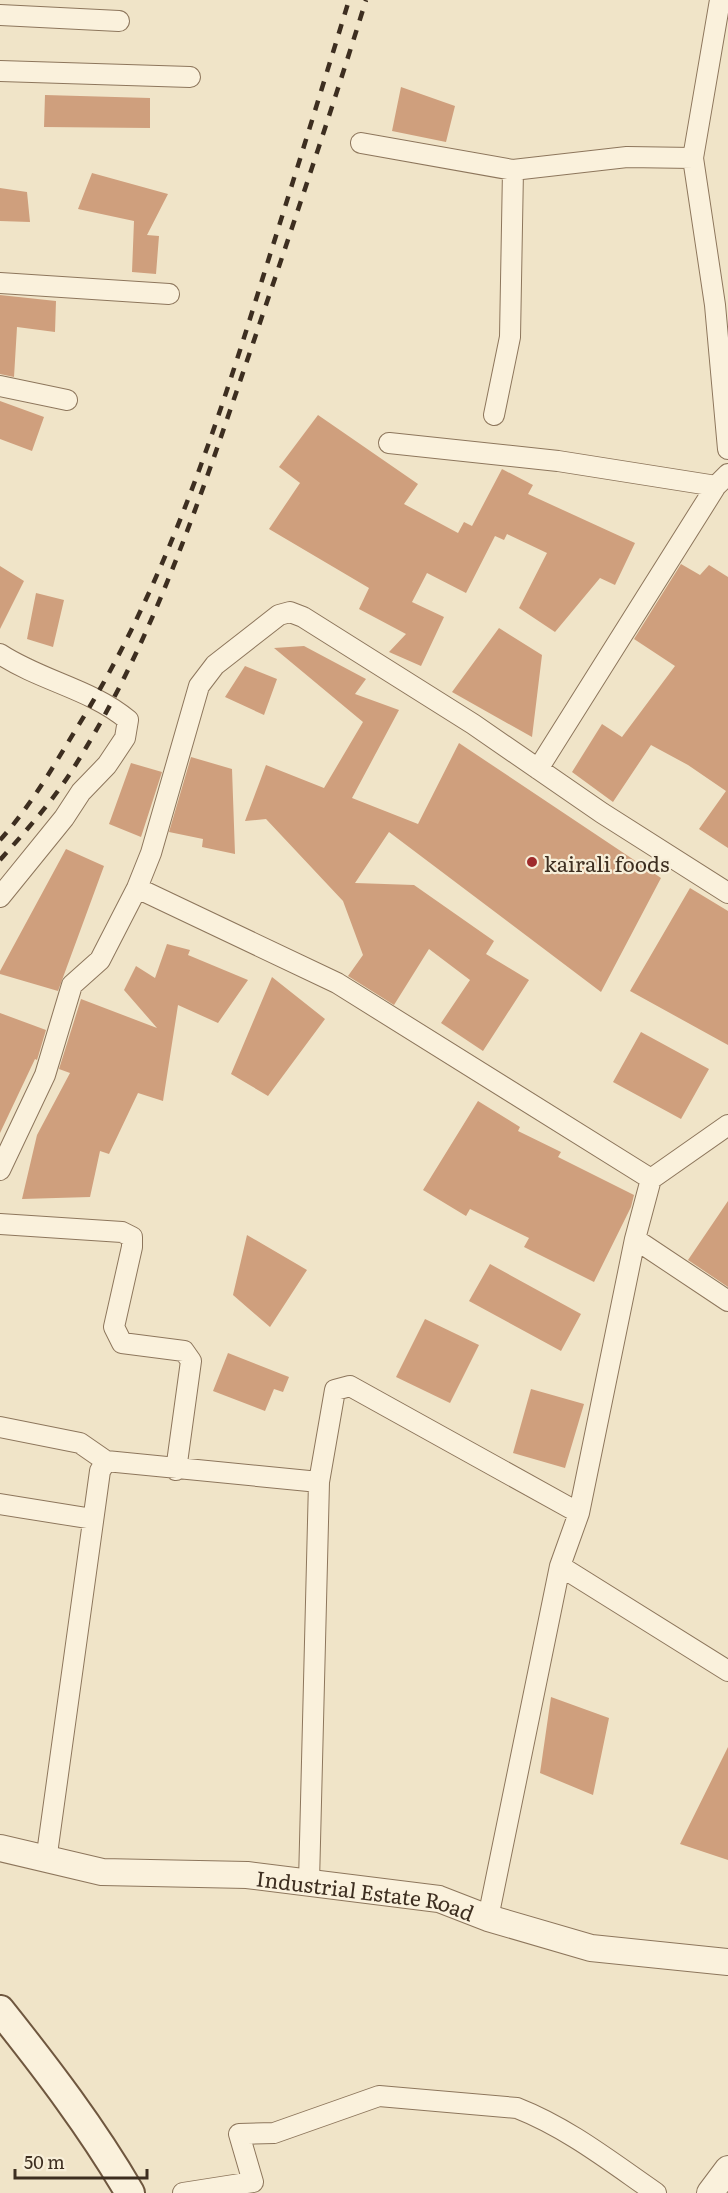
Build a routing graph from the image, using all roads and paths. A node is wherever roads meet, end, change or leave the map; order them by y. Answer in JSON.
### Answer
{"nodes":[{"id":1,"x":720,"y":0,"type":"edge"},
{"id":2,"x":0,"y":15,"type":"edge"},
{"id":3,"x":119,"y":21,"type":"dead end"},
{"id":4,"x":0,"y":70,"type":"edge"},
{"id":5,"x":190,"y":77,"type":"dead end"},
{"id":6,"x":361,"y":143,"type":"dead end"},
{"id":7,"x":693,"y":158,"type":"junction"},
{"id":8,"x":513,"y":170,"type":"junction"},
{"id":9,"x":0,"y":283,"type":"edge"},
{"id":10,"x":169,"y":294,"type":"dead end"},
{"id":11,"x":0,"y":386,"type":"edge"},
{"id":12,"x":67,"y":400,"type":"dead end"},
{"id":13,"x":494,"y":415,"type":"dead end"},
{"id":14,"x":389,"y":443,"type":"dead end"},
{"id":15,"x":728,"y":449,"type":"edge"},
{"id":16,"x":722,"y":480,"type":"edge"},
{"id":17,"x":0,"y":654,"type":"edge"},
{"id":18,"x":538,"y":769,"type":"junction"},
{"id":19,"x":137,"y":888,"type":"junction"},
{"id":20,"x":728,"y":893,"type":"edge"},
{"id":21,"x":0,"y":897,"type":"edge"},
{"id":22,"x":728,"y":1125,"type":"edge"},
{"id":23,"x":0,"y":1170,"type":"edge"},
{"id":24,"x":651,"y":1179,"type":"junction"},
{"id":25,"x":0,"y":1224,"type":"edge"},
{"id":26,"x":635,"y":1239,"type":"junction"},
{"id":27,"x":728,"y":1301,"type":"edge"},
{"id":28,"x":0,"y":1427,"type":"edge"},
{"id":29,"x":106,"y":1461,"type":"junction"},
{"id":30,"x":176,"y":1470,"type":"junction"},
{"id":31,"x":319,"y":1482,"type":"junction"},
{"id":32,"x":0,"y":1504,"type":"edge"},
{"id":33,"x":579,"y":1513,"type":"junction"},
{"id":34,"x":93,"y":1519,"type":"junction"},
{"id":35,"x":560,"y":1566,"type":"junction"},
{"id":36,"x":728,"y":1671,"type":"edge"},
{"id":37,"x":0,"y":1848,"type":"edge"},
{"id":38,"x":46,"y":1861,"type":"junction"},
{"id":39,"x":309,"y":1882,"type":"junction"},
{"id":40,"x":488,"y":1918,"type":"junction"},
{"id":41,"x":728,"y":1962,"type":"edge"},
{"id":42,"x":0,"y":2010,"type":"edge"},
{"id":43,"x":728,"y":2169,"type":"edge"},
{"id":44,"x":130,"y":2193,"type":"edge"},
{"id":45,"x":183,"y":2193,"type":"edge"},
{"id":46,"x":656,"y":2193,"type":"edge"},
{"id":47,"x":710,"y":2193,"type":"edge"}],
"edges":[{"from":1,"to":7,"type":"street"},
{"from":2,"to":3,"type":"street"},
{"from":4,"to":5,"type":"street"},
{"from":6,"to":8,"type":"street"},
{"from":7,"to":8,"type":"street"},
{"from":7,"to":15,"type":"street"},
{"from":8,"to":13,"type":"street"},
{"from":9,"to":10,"type":"street"},
{"from":11,"to":12,"type":"street"},
{"from":14,"to":16,"type":"street"},
{"from":16,"to":18,"type":"street"},
{"from":17,"to":21,"type":"street"},
{"from":18,"to":19,"type":"street"},
{"from":18,"to":20,"type":"street"},
{"from":19,"to":23,"type":"street"},
{"from":19,"to":24,"type":"street"},
{"from":22,"to":24,"type":"street"},
{"from":24,"to":26,"type":"street"},
{"from":25,"to":30,"type":"street"},
{"from":26,"to":27,"type":"street"},
{"from":26,"to":33,"type":"street"},
{"from":28,"to":29,"type":"street"},
{"from":29,"to":30,"type":"street"},
{"from":29,"to":34,"type":"street"},
{"from":30,"to":31,"type":"street"},
{"from":31,"to":33,"type":"street"},
{"from":31,"to":39,"type":"street"},
{"from":32,"to":34,"type":"street"},
{"from":33,"to":35,"type":"street"},
{"from":34,"to":38,"type":"street"},
{"from":35,"to":36,"type":"street"},
{"from":35,"to":40,"type":"street"},
{"from":37,"to":38,"type":"street","name":"Industrial Estate Road"},
{"from":38,"to":39,"type":"street","name":"Industrial Estate Road"},
{"from":39,"to":40,"type":"street","name":"Industrial Estate Road"},
{"from":40,"to":41,"type":"street","name":"Industrial Estate Road"},
{"from":42,"to":44,"type":"main road"},
{"from":43,"to":47,"type":"street"},
{"from":45,"to":46,"type":"street"}]}
